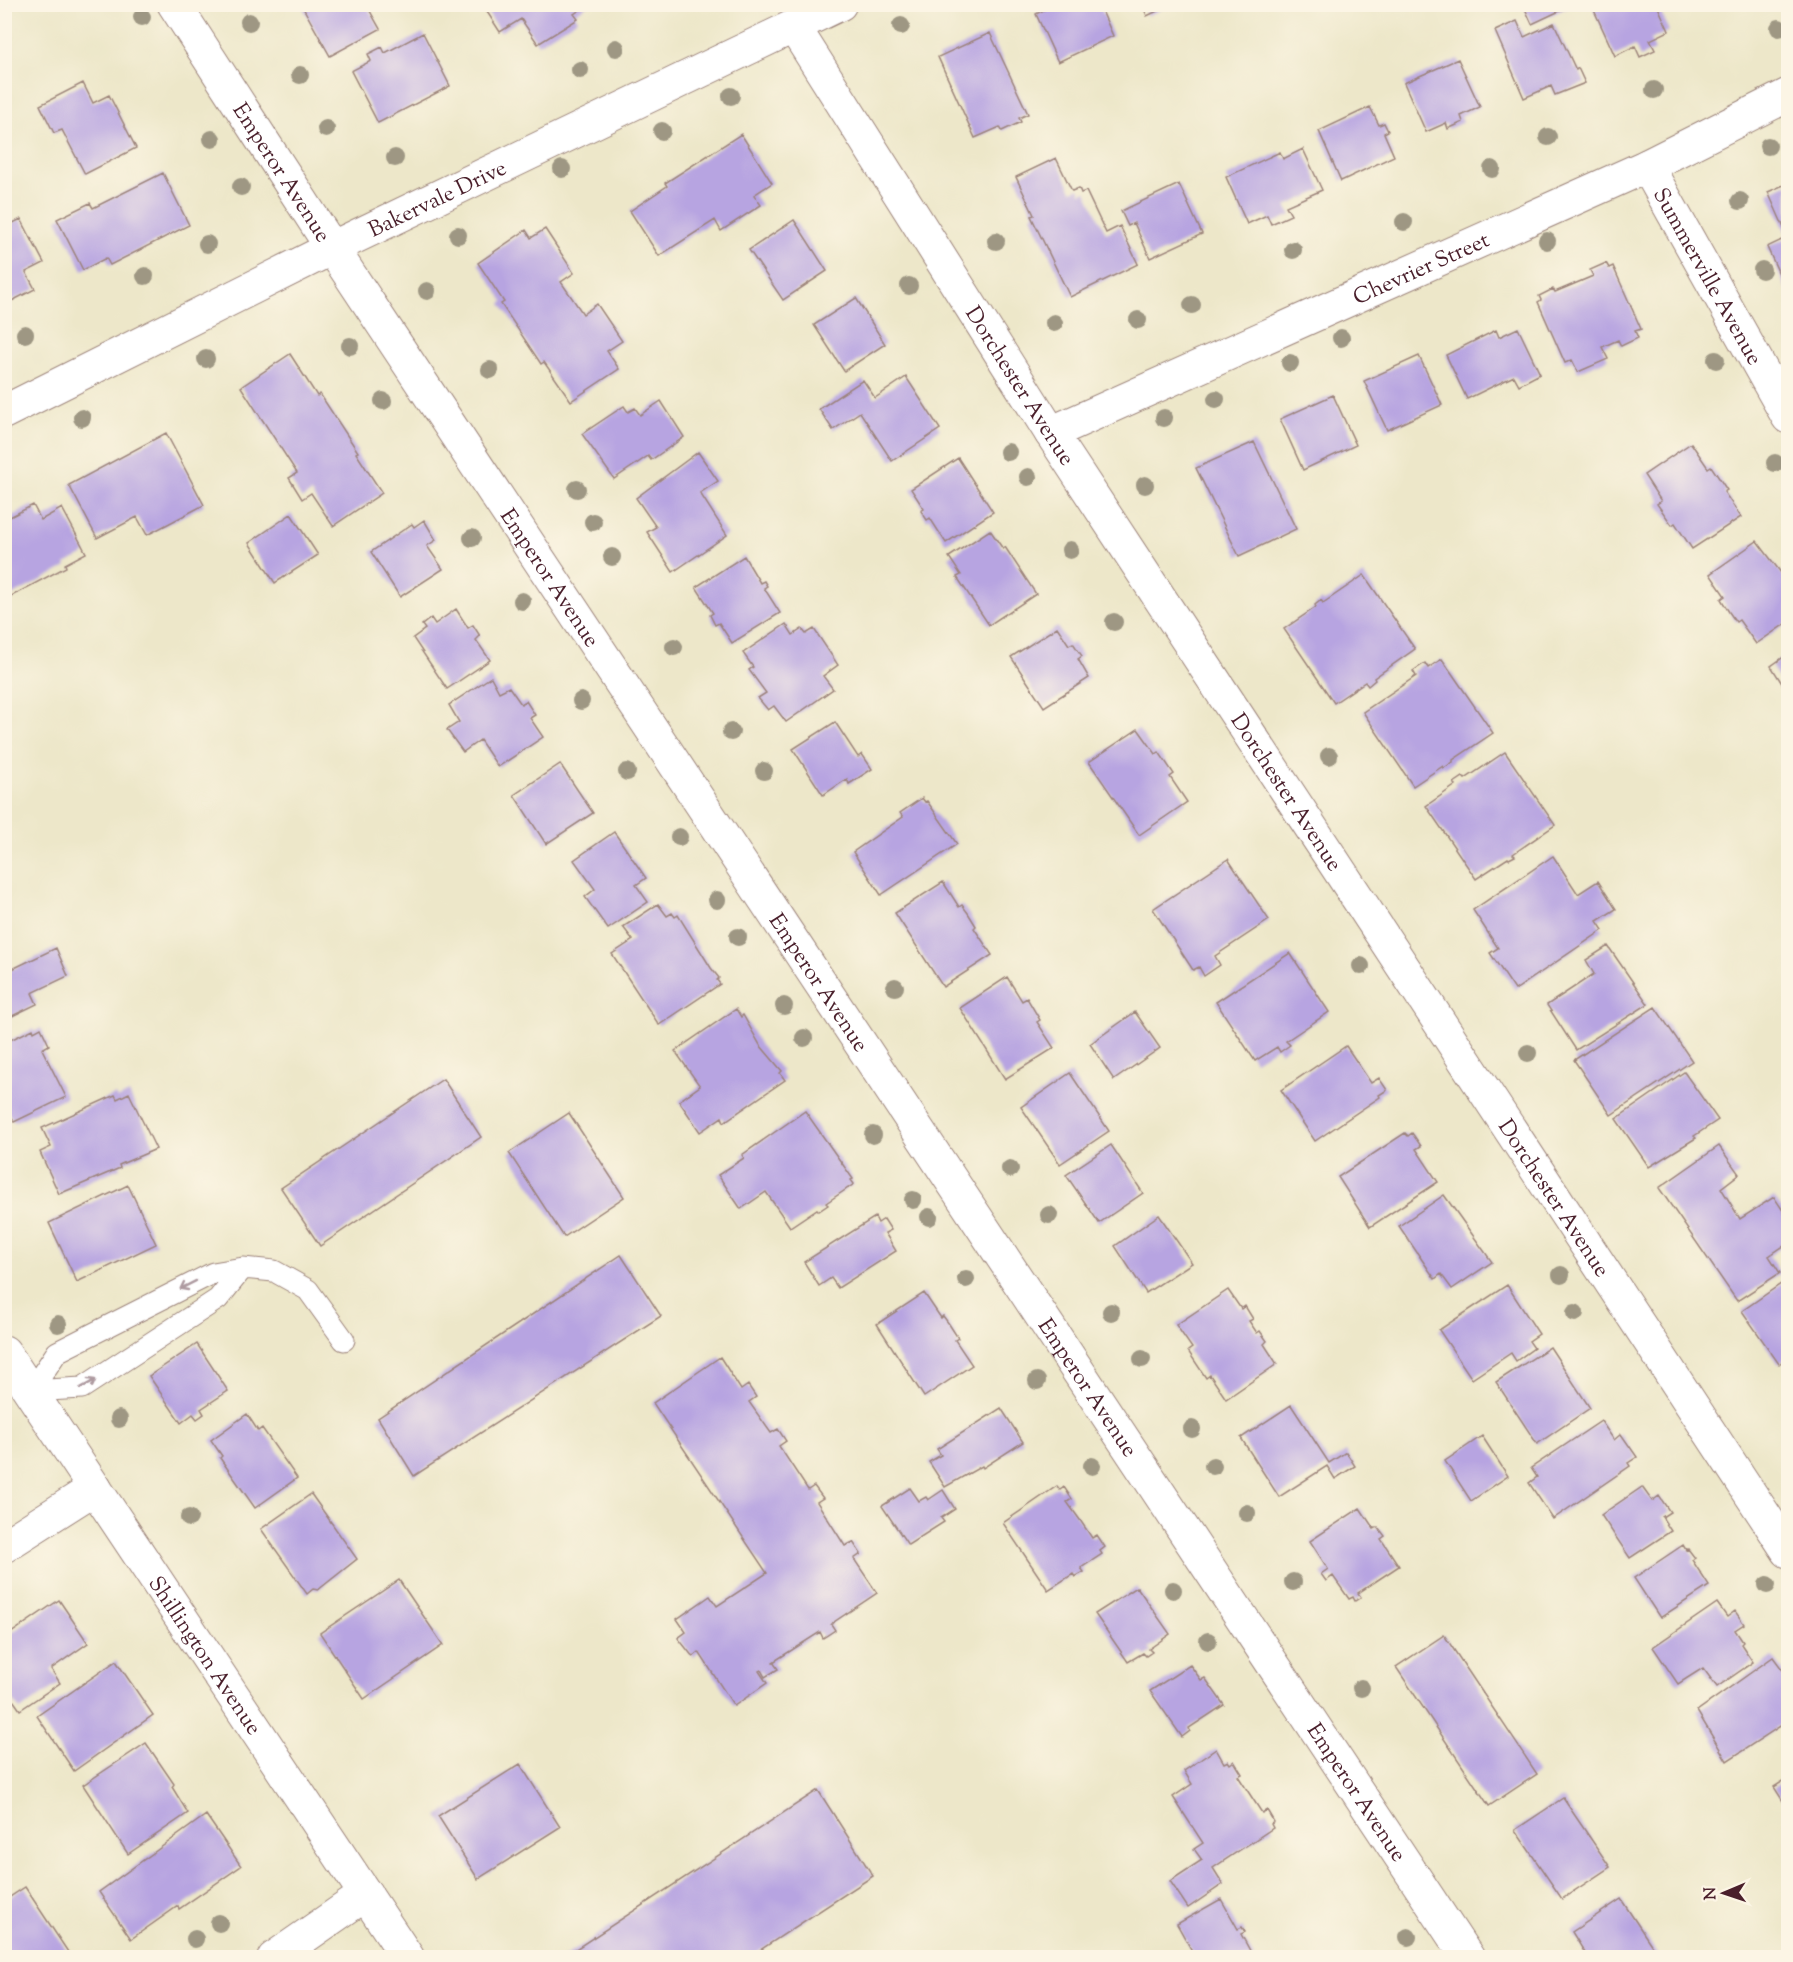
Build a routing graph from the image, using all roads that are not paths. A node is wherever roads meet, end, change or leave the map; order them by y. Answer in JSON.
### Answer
{"nodes":[{"id":1,"x":174,"y":4,"type":"edge"},
{"id":2,"x":840,"y":4,"type":"edge"},
{"id":3,"x":794,"y":27,"type":"junction"},
{"id":4,"x":1788,"y":95,"type":"edge"},
{"id":5,"x":1647,"y":166,"type":"junction"},
{"id":6,"x":332,"y":248,"type":"junction"},
{"id":7,"x":4,"y":412,"type":"edge"},
{"id":8,"x":1788,"y":417,"type":"edge"},
{"id":9,"x":1051,"y":433,"type":"junction"},
{"id":10,"x":243,"y":1268,"type":"junction"},
{"id":11,"x":344,"y":1340,"type":"dead end"},
{"id":12,"x":4,"y":1352,"type":"edge"},
{"id":13,"x":31,"y":1391,"type":"junction"},
{"id":14,"x":95,"y":1488,"type":"junction"},
{"id":15,"x":4,"y":1546,"type":"edge"},
{"id":16,"x":1788,"y":1551,"type":"edge"},
{"id":17,"x":366,"y":1894,"type":"junction"},
{"id":18,"x":274,"y":1958,"type":"edge"},
{"id":19,"x":408,"y":1958,"type":"edge"},
{"id":20,"x":1468,"y":1958,"type":"edge"}],
"edges":[{"from":1,"to":6,"type":"street","name":"Emperor Avenue"},
{"from":2,"to":3,"type":"street","name":"Bakervale Drive"},
{"from":3,"to":6,"type":"street","name":"Bakervale Drive"},
{"from":3,"to":9,"type":"street","name":"Dorchester Avenue"},
{"from":4,"to":5,"type":"street","name":"Chevrier Street"},
{"from":5,"to":8,"type":"street","name":"Summerville Avenue"},
{"from":5,"to":9,"type":"street","name":"Chevrier Street"},
{"from":6,"to":7,"type":"street","name":"Bakervale Drive"},
{"from":6,"to":20,"type":"street","name":"Emperor Avenue"},
{"from":9,"to":16,"type":"street","name":"Dorchester Avenue"},
{"from":10,"to":11,"type":"lane"},
{"from":10,"to":13,"type":"lane","one_way":true},
{"from":13,"to":10,"type":"lane","one_way":true},
{"from":12,"to":13,"type":"street","name":"Shillington Avenue"},
{"from":13,"to":14,"type":"street","name":"Shillington Avenue"},
{"from":14,"to":15,"type":"street"},
{"from":14,"to":17,"type":"street","name":"Shillington Avenue"},
{"from":17,"to":18,"type":"street"},
{"from":17,"to":19,"type":"street","name":"Shillington Avenue"}]}
